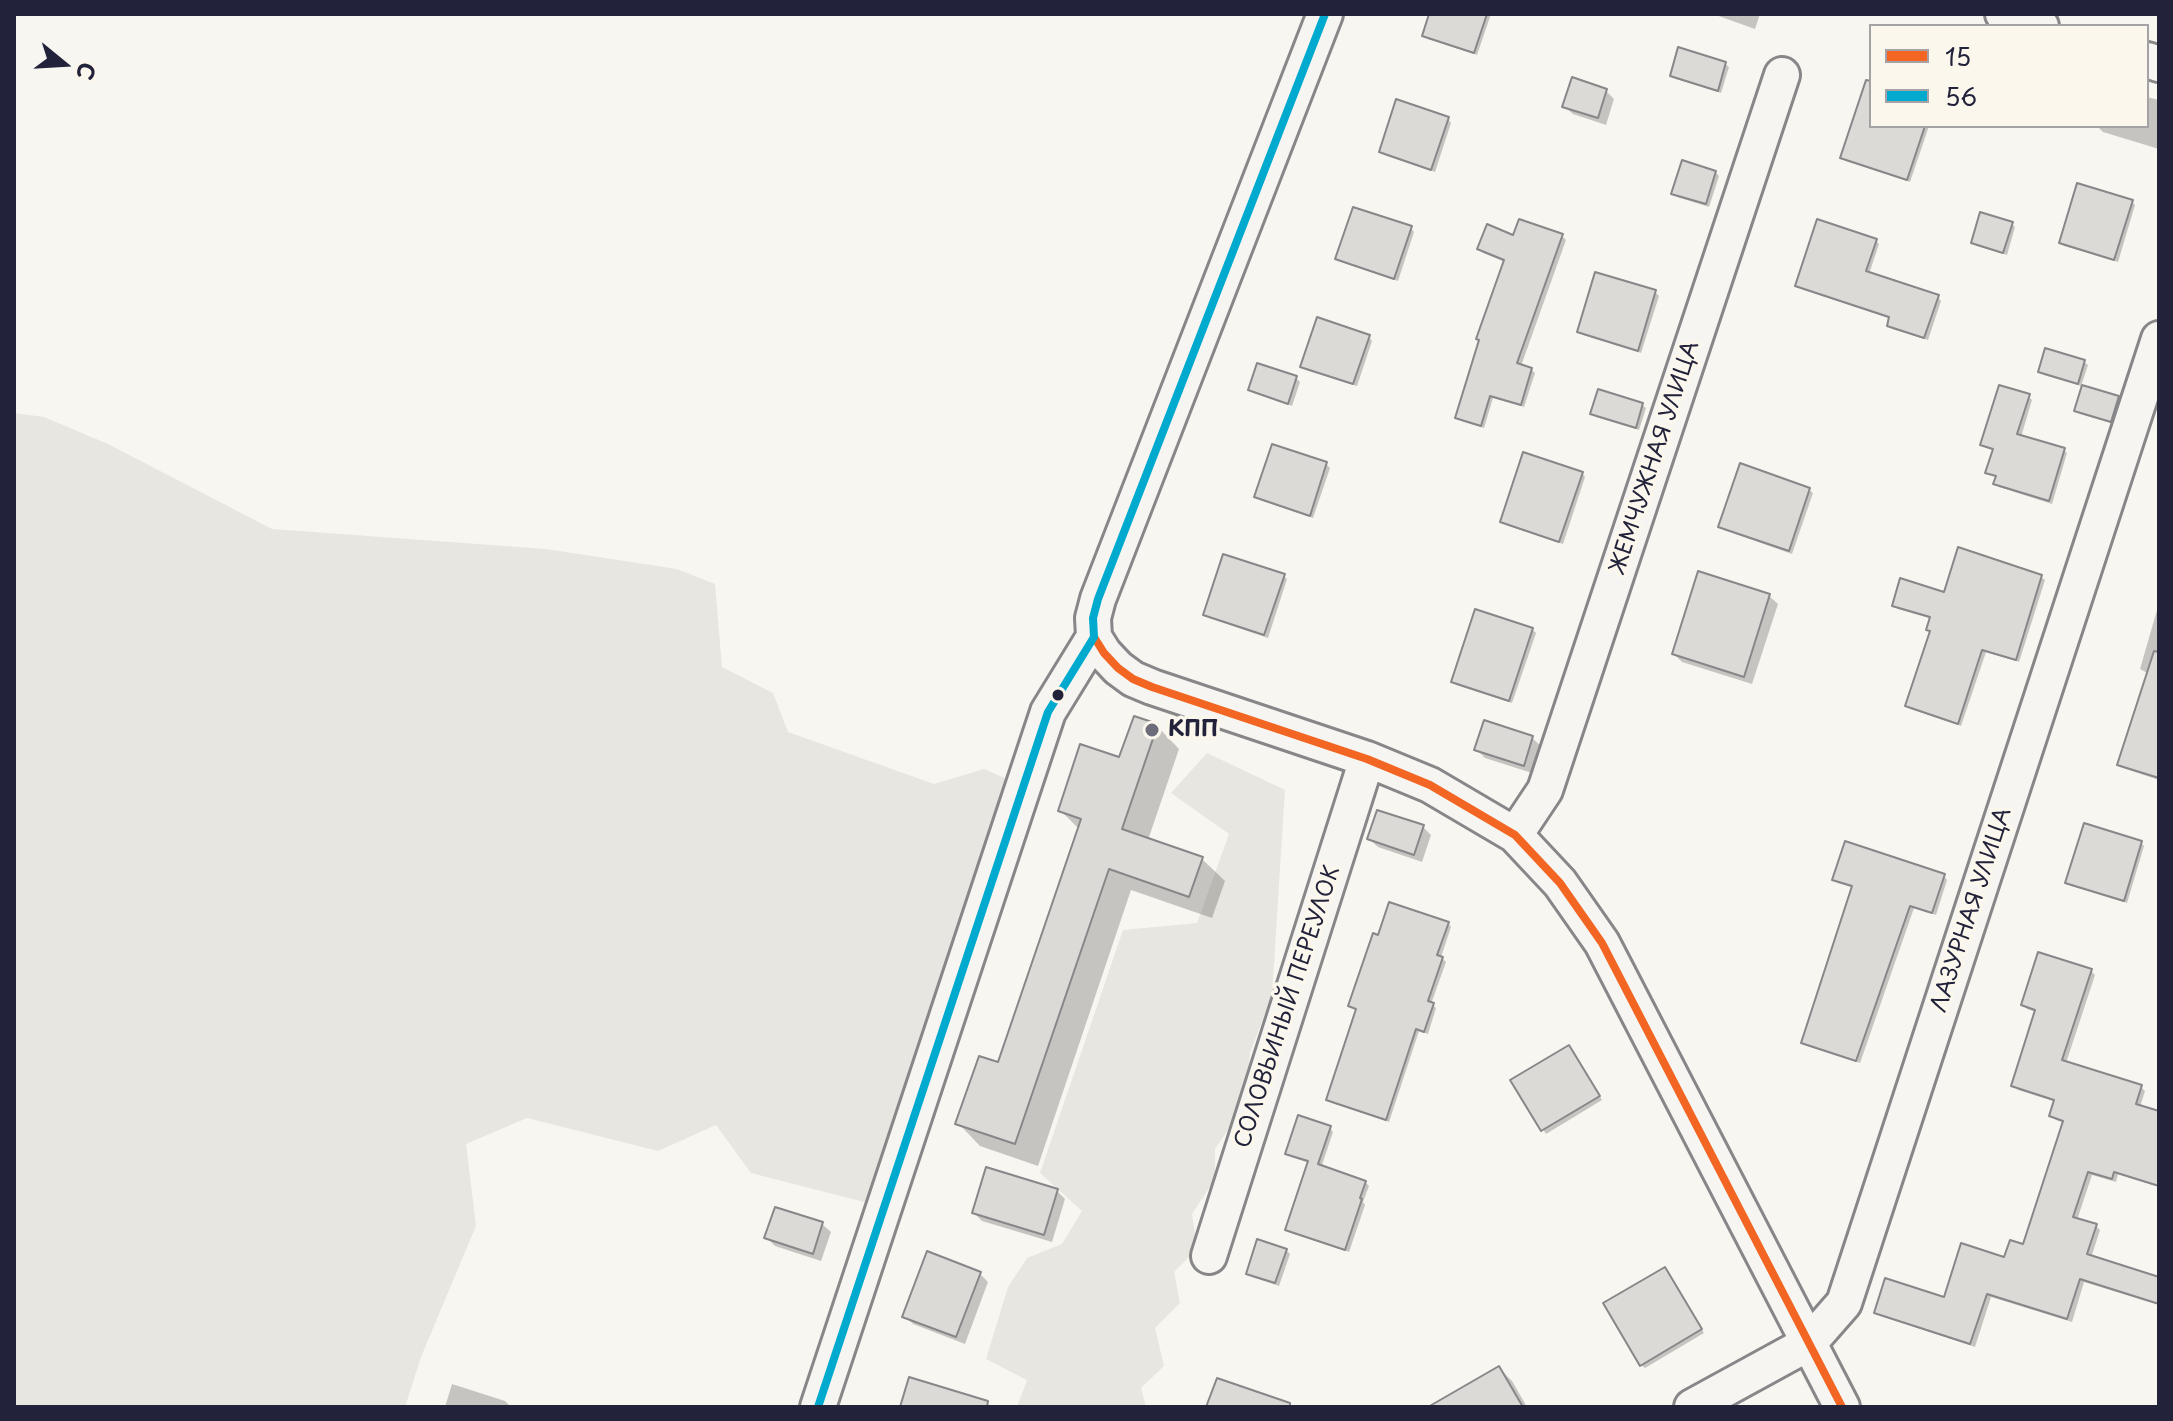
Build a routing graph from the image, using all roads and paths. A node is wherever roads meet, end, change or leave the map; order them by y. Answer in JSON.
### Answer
{"nodes":[{"id":1,"x":1325,"y":14,"type":"edge"},
{"id":2,"x":2003,"y":14,"type":"edge"},
{"id":3,"x":2035,"y":24,"type":"edge"},
{"id":4,"x":1782,"y":75,"type":"dead end"},
{"id":5,"x":2159,"y":339,"type":"edge"},
{"id":6,"x":1094,"y":637,"type":"junction"},
{"id":7,"x":1367,"y":759,"type":"junction"},
{"id":8,"x":1515,"y":835,"type":"junction"},
{"id":9,"x":1209,"y":1256,"type":"dead end"},
{"id":10,"x":1809,"y":1343,"type":"junction"},
{"id":11,"x":818,"y":1407,"type":"edge"},
{"id":12,"x":1692,"y":1407,"type":"edge"},
{"id":13,"x":1842,"y":1407,"type":"edge"}],
"edges":[{"from":1,"to":6,"type":"street"},
{"from":2,"to":3,"type":"street"},
{"from":4,"to":8,"type":"street","name":"ЖЕМЧУЖНАЯ УЛИЦА"},
{"from":5,"to":10,"type":"street","name":"ЛАЗУРНАЯ УЛИЦА"},
{"from":6,"to":7,"type":"street"},
{"from":6,"to":11,"type":"street"},
{"from":7,"to":8,"type":"street"},
{"from":7,"to":9,"type":"street","name":"СОЛОВЬИНЫЙ ПЕРЕУЛОК"},
{"from":8,"to":10,"type":"street"},
{"from":10,"to":12,"type":"street","name":"ЛАЗУРНАЯ УЛИЦА"},
{"from":10,"to":13,"type":"street"}]}
